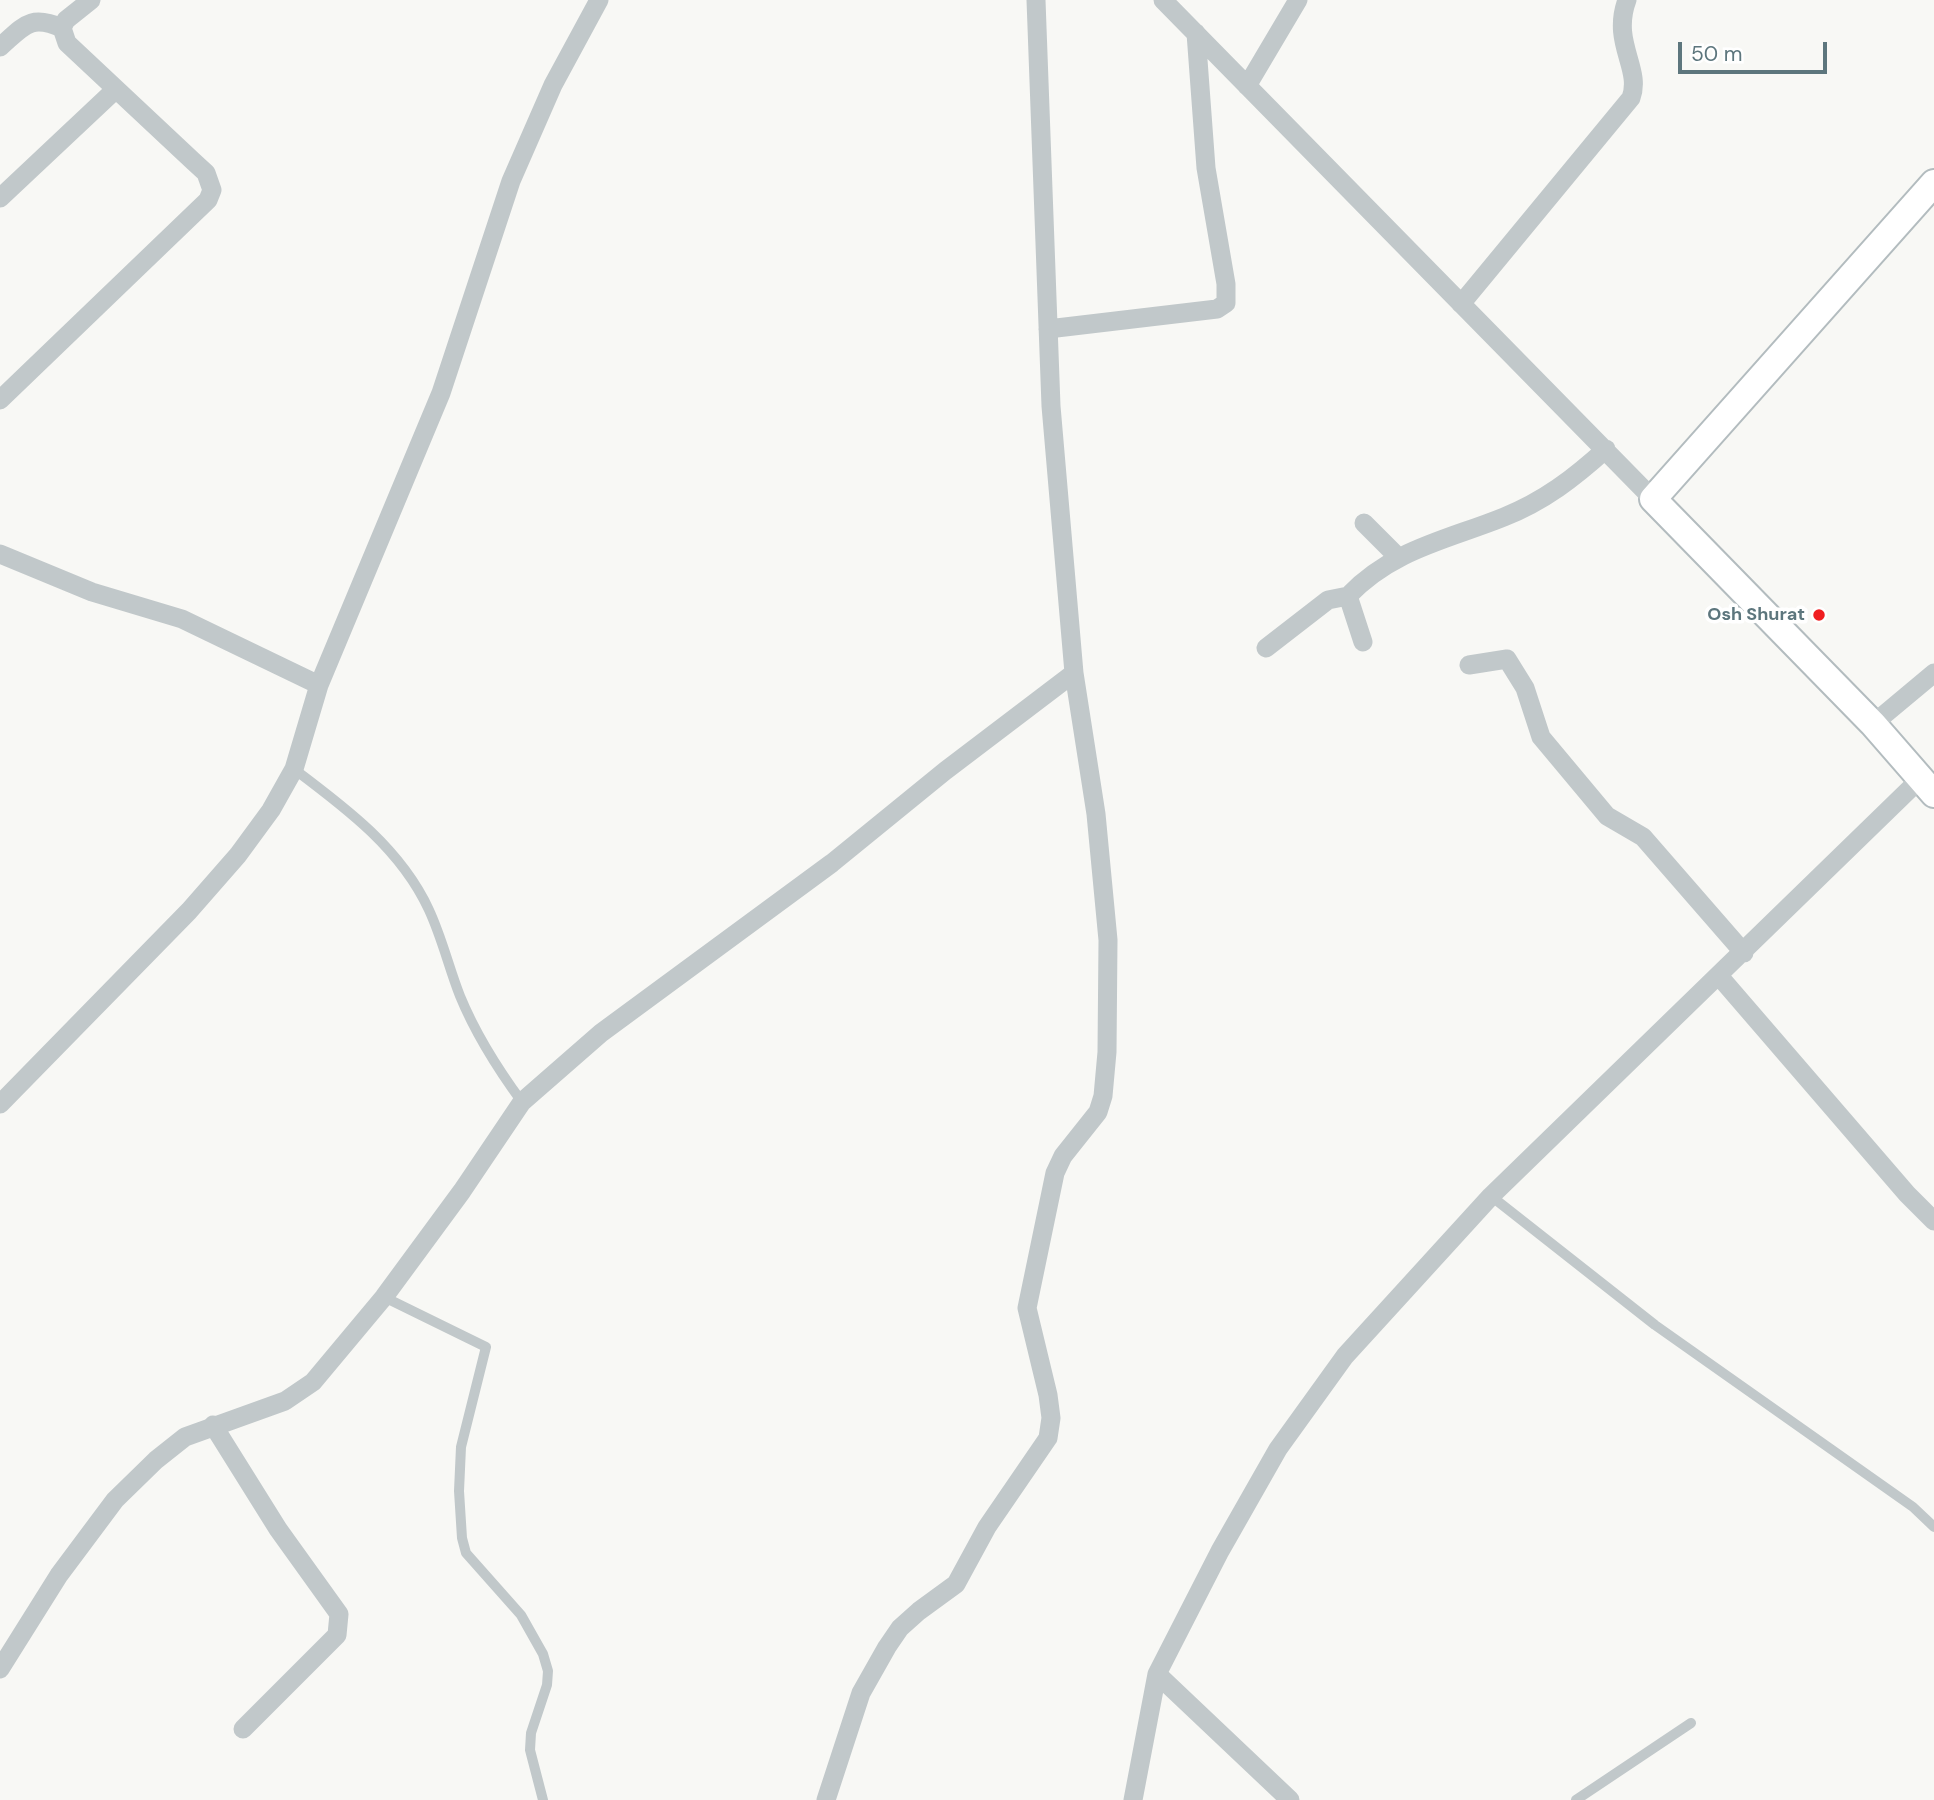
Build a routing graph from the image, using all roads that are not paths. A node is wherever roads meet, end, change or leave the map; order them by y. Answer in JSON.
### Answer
{"nodes":[{"id":1,"x":91,"y":0,"type":"edge"},
{"id":2,"x":599,"y":0,"type":"edge"},
{"id":3,"x":1036,"y":0,"type":"edge"},
{"id":4,"x":1163,"y":0,"type":"edge"},
{"id":5,"x":1298,"y":0,"type":"edge"},
{"id":6,"x":1627,"y":0,"type":"edge"},
{"id":7,"x":62,"y":28,"type":"junction"},
{"id":8,"x":1196,"y":33,"type":"junction"},
{"id":9,"x":0,"y":47,"type":"edge"},
{"id":10,"x":1247,"y":86,"type":"junction"},
{"id":11,"x":116,"y":89,"type":"junction"},
{"id":12,"x":1934,"y":183,"type":"edge"},
{"id":13,"x":0,"y":198,"type":"edge"},
{"id":14,"x":1461,"y":304,"type":"junction"},
{"id":15,"x":1048,"y":329,"type":"junction"},
{"id":16,"x":0,"y":400,"type":"edge"},
{"id":17,"x":1606,"y":449,"type":"junction"},
{"id":18,"x":1653,"y":499,"type":"junction"},
{"id":19,"x":1364,"y":523,"type":"dead end"},
{"id":20,"x":0,"y":554,"type":"edge"},
{"id":21,"x":1399,"y":558,"type":"junction"},
{"id":22,"x":1348,"y":596,"type":"junction"},
{"id":23,"x":1363,"y":642,"type":"dead end"},
{"id":24,"x":1266,"y":648,"type":"dead end"},
{"id":25,"x":1469,"y":665,"type":"dead end"},
{"id":26,"x":1074,"y":673,"type":"junction"},
{"id":27,"x":1934,"y":673,"type":"edge"},
{"id":28,"x":319,"y":685,"type":"junction"},
{"id":29,"x":1874,"y":724,"type":"junction"},
{"id":30,"x":294,"y":769,"type":"junction"},
{"id":31,"x":1927,"y":787,"type":"edge"},
{"id":32,"x":1744,"y":953,"type":"junction"},
{"id":33,"x":1719,"y":976,"type":"junction"},
{"id":34,"x":522,"y":1102,"type":"junction"},
{"id":35,"x":0,"y":1104,"type":"edge"},
{"id":36,"x":1491,"y":1196,"type":"junction"},
{"id":37,"x":1934,"y":1220,"type":"edge"},
{"id":38,"x":384,"y":1297,"type":"junction"},
{"id":39,"x":213,"y":1425,"type":"junction"},
{"id":40,"x":1934,"y":1527,"type":"edge"},
{"id":41,"x":0,"y":1669,"type":"edge"},
{"id":42,"x":1157,"y":1674,"type":"junction"},
{"id":43,"x":1691,"y":1723,"type":"dead end"},
{"id":44,"x":243,"y":1729,"type":"dead end"},
{"id":45,"x":543,"y":1800,"type":"edge"},
{"id":46,"x":826,"y":1800,"type":"edge"},
{"id":47,"x":1133,"y":1800,"type":"edge"},
{"id":48,"x":1290,"y":1800,"type":"edge"},
{"id":49,"x":1576,"y":1800,"type":"edge"}],
"edges":[{"from":1,"to":7,"type":"street"},
{"from":2,"to":28,"type":"street"},
{"from":3,"to":15,"type":"street"},
{"from":4,"to":8,"type":"street"},
{"from":5,"to":10,"type":"street"},
{"from":6,"to":14,"type":"street"},
{"from":7,"to":9,"type":"street"},
{"from":7,"to":11,"type":"street"},
{"from":8,"to":10,"type":"street"},
{"from":8,"to":15,"type":"street"},
{"from":10,"to":14,"type":"street"},
{"from":11,"to":13,"type":"street"},
{"from":11,"to":16,"type":"street"},
{"from":12,"to":18,"type":"main road"},
{"from":14,"to":17,"type":"street"},
{"from":15,"to":26,"type":"street"},
{"from":17,"to":18,"type":"street"},
{"from":17,"to":21,"type":"street"},
{"from":18,"to":29,"type":"main road"},
{"from":19,"to":21,"type":"street"},
{"from":20,"to":28,"type":"street"},
{"from":21,"to":22,"type":"street"},
{"from":22,"to":23,"type":"street"},
{"from":22,"to":24,"type":"street"},
{"from":25,"to":32,"type":"street"},
{"from":26,"to":34,"type":"street"},
{"from":26,"to":46,"type":"street"},
{"from":27,"to":29,"type":"street"},
{"from":28,"to":30,"type":"street"},
{"from":29,"to":31,"type":"main road"},
{"from":30,"to":34,"type":"lane"},
{"from":30,"to":35,"type":"street"},
{"from":31,"to":32,"type":"street"},
{"from":32,"to":33,"type":"street"},
{"from":33,"to":36,"type":"street"},
{"from":33,"to":37,"type":"street"},
{"from":34,"to":38,"type":"street"},
{"from":36,"to":40,"type":"lane"},
{"from":36,"to":42,"type":"street"},
{"from":38,"to":39,"type":"street"},
{"from":38,"to":45,"type":"lane"},
{"from":39,"to":41,"type":"street"},
{"from":39,"to":44,"type":"street"},
{"from":42,"to":47,"type":"street"},
{"from":42,"to":48,"type":"street"},
{"from":43,"to":49,"type":"lane"}]}
